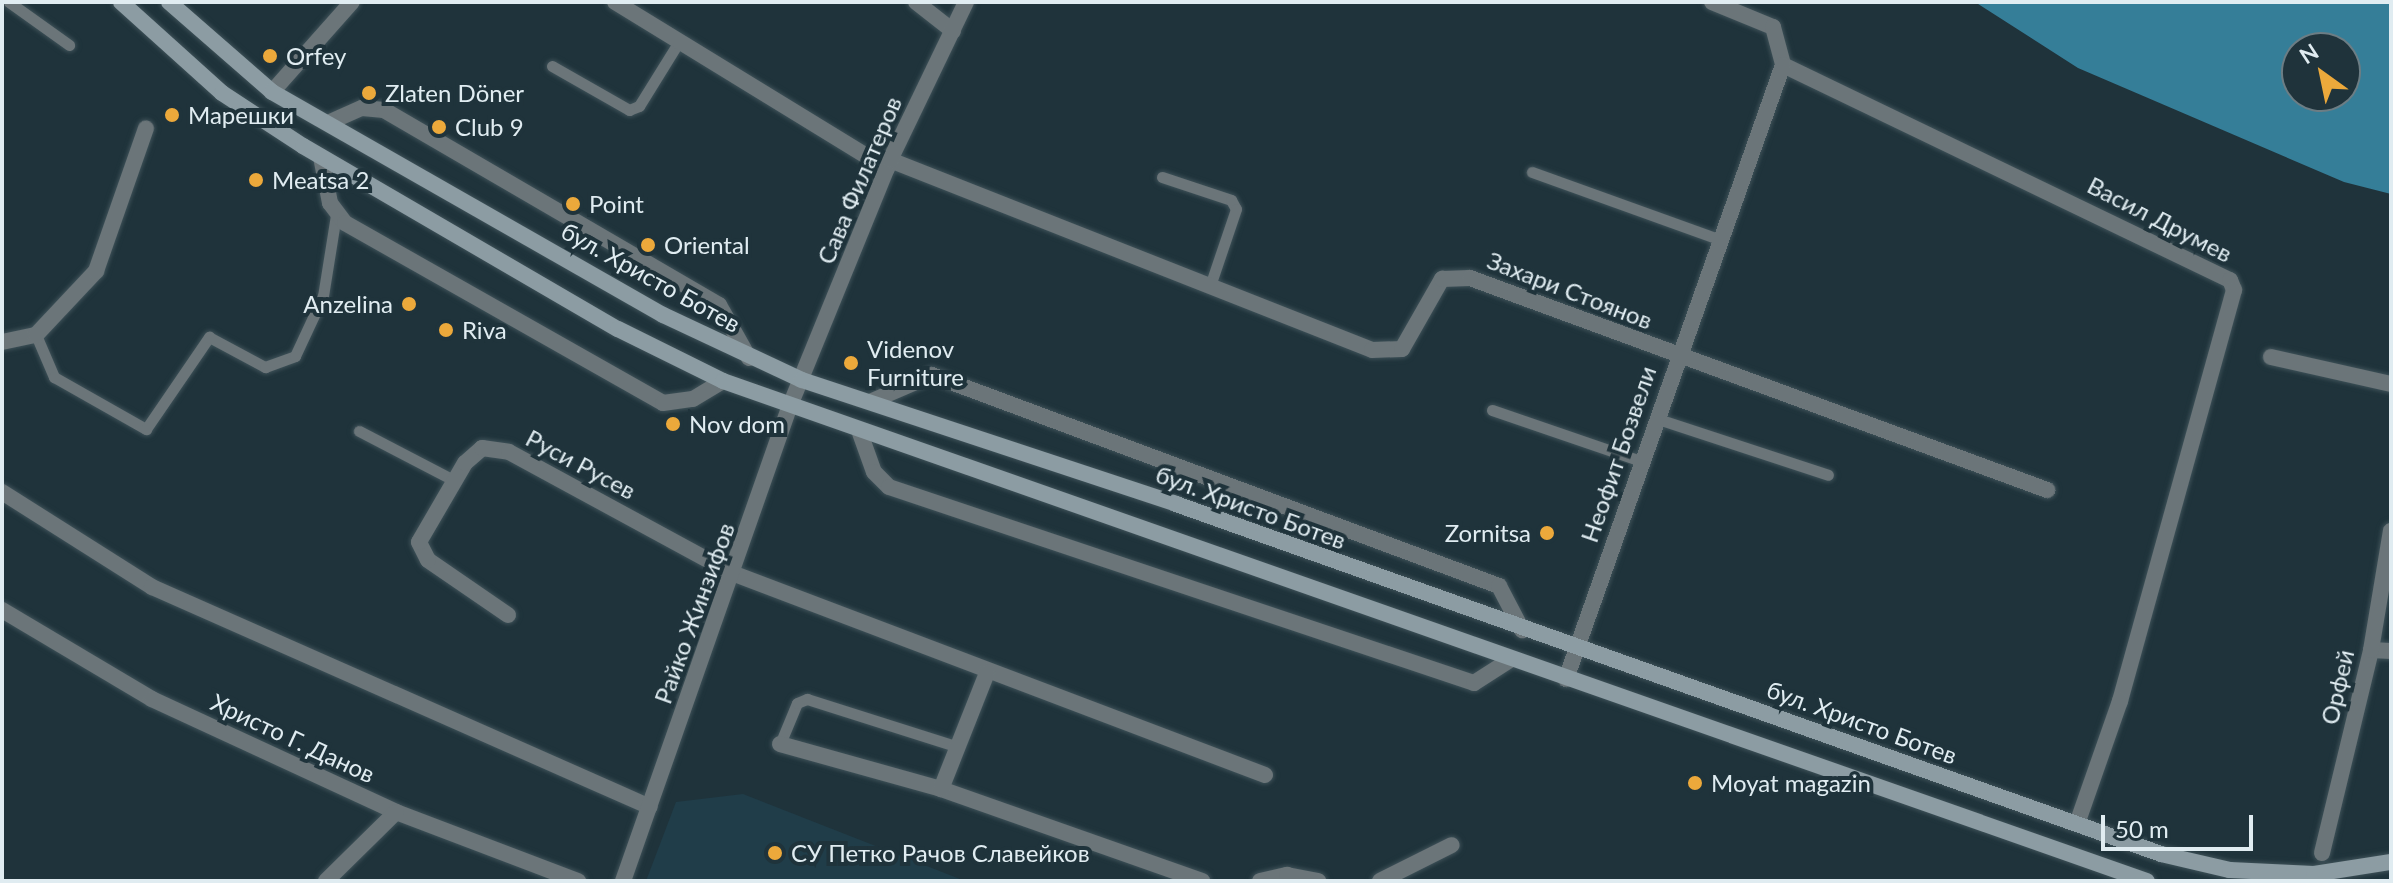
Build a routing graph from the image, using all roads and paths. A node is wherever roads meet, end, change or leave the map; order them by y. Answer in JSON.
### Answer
{"nodes":[{"id":1,"x":9,"y":2,"type":"edge"},
{"id":2,"x":121,"y":2,"type":"edge"},
{"id":3,"x":169,"y":2,"type":"edge"},
{"id":4,"x":352,"y":2,"type":"edge"},
{"id":5,"x":615,"y":2,"type":"edge"},
{"id":6,"x":916,"y":2,"type":"edge"},
{"id":7,"x":966,"y":2,"type":"edge"},
{"id":8,"x":1712,"y":2,"type":"edge"},
{"id":9,"x":953,"y":31,"type":"junction"},
{"id":10,"x":678,"y":43,"type":"junction"},
{"id":11,"x":69,"y":45,"type":"dead end"},
{"id":12,"x":1783,"y":65,"type":"junction"},
{"id":13,"x":552,"y":66,"type":"dead end"},
{"id":14,"x":272,"y":92,"type":"junction"},
{"id":15,"x":330,"y":122,"type":"junction"},
{"id":16,"x":146,"y":128,"type":"dead end"},
{"id":17,"x":321,"y":157,"type":"junction"},
{"id":18,"x":888,"y":164,"type":"junction"},
{"id":19,"x":1532,"y":172,"type":"dead end"},
{"id":20,"x":1162,"y":177,"type":"dead end"},
{"id":21,"x":336,"y":215,"type":"junction"},
{"id":22,"x":1721,"y":240,"type":"junction"},
{"id":23,"x":1210,"y":286,"type":"junction"},
{"id":24,"x":36,"y":335,"type":"junction"},
{"id":25,"x":2,"y":342,"type":"edge"},
{"id":26,"x":1677,"y":356,"type":"junction"},
{"id":27,"x":2271,"y":357,"type":"dead end"},
{"id":28,"x":749,"y":358,"type":"junction"},
{"id":29,"x":802,"y":380,"type":"junction"},
{"id":30,"x":723,"y":381,"type":"junction"},
{"id":31,"x":2391,"y":384,"type":"edge"},
{"id":32,"x":872,"y":401,"type":"junction"},
{"id":33,"x":789,"y":408,"type":"junction"},
{"id":34,"x":1492,"y":410,"type":"dead end"},
{"id":35,"x":1655,"y":418,"type":"junction"},
{"id":36,"x":359,"y":431,"type":"dead end"},
{"id":37,"x":860,"y":433,"type":"junction"},
{"id":38,"x":1641,"y":461,"type":"junction"},
{"id":39,"x":1828,"y":475,"type":"dead end"},
{"id":40,"x":453,"y":480,"type":"junction"},
{"id":41,"x":2047,"y":490,"type":"dead end"},
{"id":42,"x":2,"y":492,"type":"edge"},
{"id":43,"x":2391,"y":531,"type":"edge"},
{"id":44,"x":732,"y":573,"type":"junction"},
{"id":45,"x":2,"y":610,"type":"edge"},
{"id":46,"x":508,"y":615,"type":"dead end"},
{"id":47,"x":1522,"y":630,"type":"junction"},
{"id":48,"x":1578,"y":648,"type":"junction"},
{"id":49,"x":2371,"y":650,"type":"junction"},
{"id":50,"x":2391,"y":651,"type":"edge"},
{"id":51,"x":1510,"y":660,"type":"junction"},
{"id":52,"x":987,"y":673,"type":"junction"},
{"id":53,"x":1566,"y":679,"type":"junction"},
{"id":54,"x":780,"y":744,"type":"joint"},
{"id":55,"x":958,"y":747,"type":"junction"},
{"id":56,"x":1265,"y":775,"type":"dead end"},
{"id":57,"x":941,"y":789,"type":"junction"},
{"id":58,"x":650,"y":807,"type":"junction"},
{"id":59,"x":396,"y":812,"type":"junction"},
{"id":60,"x":2077,"y":824,"type":"junction"},
{"id":61,"x":1452,"y":845,"type":"dead end"},
{"id":62,"x":2322,"y":853,"type":"dead end"},
{"id":63,"x":2391,"y":862,"type":"edge"},
{"id":64,"x":326,"y":881,"type":"edge"},
{"id":65,"x":578,"y":881,"type":"edge"},
{"id":66,"x":623,"y":881,"type":"edge"},
{"id":67,"x":1202,"y":881,"type":"edge"},
{"id":68,"x":1260,"y":881,"type":"edge"},
{"id":69,"x":1318,"y":881,"type":"edge"},
{"id":70,"x":1380,"y":881,"type":"edge"},
{"id":71,"x":2147,"y":881,"type":"edge"}],
"edges":[{"from":1,"to":11,"type":"lane"},
{"from":2,"to":17,"type":"main road"},
{"from":3,"to":14,"type":"main road","name":"бул. Христо Ботев"},
{"from":4,"to":14,"type":"street"},
{"from":5,"to":10,"type":"street","name":"Захари Стоянов"},
{"from":6,"to":9,"type":"street"},
{"from":7,"to":9,"type":"street","name":"Сава Филатеров"},
{"from":8,"to":12,"type":"street"},
{"from":9,"to":18,"type":"street","name":"Сава Филатеров"},
{"from":10,"to":13,"type":"lane"},
{"from":10,"to":18,"type":"street","name":"Захари Стоянов"},
{"from":12,"to":22,"type":"street","name":"Неофит Бозвели"},
{"from":12,"to":60,"type":"street","name":"Васил Друмев"},
{"from":14,"to":15,"type":"main road","name":"бул. Христо Ботев"},
{"from":15,"to":28,"type":"main road","name":"бул. Христо Ботев"},
{"from":15,"to":28,"type":"street"},
{"from":16,"to":24,"type":"street"},
{"from":17,"to":21,"type":"street"},
{"from":17,"to":30,"type":"main road"},
{"from":18,"to":23,"type":"street","name":"Захари Стоянов"},
{"from":18,"to":29,"type":"street","name":"Сава Филатеров"},
{"from":19,"to":22,"type":"lane"},
{"from":20,"to":23,"type":"lane"},
{"from":21,"to":24,"type":"lane"},
{"from":21,"to":30,"type":"street"},
{"from":22,"to":26,"type":"street","name":"Неофит Бозвели"},
{"from":23,"to":26,"type":"street","name":"Захари Стоянов"},
{"from":24,"to":25,"type":"street"},
{"from":26,"to":35,"type":"street","name":"Неофит Бозвели"},
{"from":26,"to":41,"type":"street","name":"Захари Стоянов"},
{"from":27,"to":31,"type":"street"},
{"from":28,"to":29,"type":"main road","name":"бул. Христо Ботев"},
{"from":29,"to":32,"type":"main road","name":"бул. Христо Ботев"},
{"from":29,"to":33,"type":"street","name":"Райко Жинзифов"},
{"from":30,"to":33,"type":"main road"},
{"from":32,"to":47,"type":"main road","name":"бул. Христо Ботев"},
{"from":32,"to":47,"type":"street"},
{"from":33,"to":37,"type":"main road"},
{"from":33,"to":44,"type":"street","name":"Райко Жинзифов"},
{"from":34,"to":38,"type":"lane"},
{"from":35,"to":38,"type":"street","name":"Неофит Бозвели"},
{"from":35,"to":39,"type":"lane"},
{"from":36,"to":40,"type":"lane"},
{"from":37,"to":51,"type":"main road"},
{"from":37,"to":51,"type":"street"},
{"from":38,"to":48,"type":"street","name":"Неофит Бозвели"},
{"from":40,"to":44,"type":"street","name":"Руси Русев"},
{"from":40,"to":46,"type":"street","name":"Руси Русев"},
{"from":42,"to":58,"type":"street"},
{"from":43,"to":49,"type":"street","name":"Орфей"},
{"from":44,"to":52,"type":"street"},
{"from":44,"to":58,"type":"street","name":"Райко Жинзифов"},
{"from":45,"to":59,"type":"street","name":"Христо Г. Данов"},
{"from":47,"to":48,"type":"main road","name":"бул. Христо Ботев"},
{"from":48,"to":53,"type":"street","name":"Неофит Бозвели"},
{"from":48,"to":60,"type":"main road","name":"бул. Христо Ботев"},
{"from":49,"to":50,"type":"street"},
{"from":49,"to":62,"type":"street","name":"Орфей"},
{"from":51,"to":53,"type":"main road"},
{"from":52,"to":55,"type":"street"},
{"from":52,"to":56,"type":"street"},
{"from":53,"to":71,"type":"main road"},
{"from":54,"to":55,"type":"lane"},
{"from":54,"to":57,"type":"street"},
{"from":55,"to":57,"type":"street"},
{"from":57,"to":67,"type":"street"},
{"from":58,"to":66,"type":"street","name":"Райко Жинзифов"},
{"from":59,"to":64,"type":"street"},
{"from":59,"to":65,"type":"street","name":"Христо Г. Данов"},
{"from":60,"to":63,"type":"main road","name":"бул. Христо Ботев"},
{"from":61,"to":70,"type":"street"},
{"from":68,"to":69,"type":"street"}]}
